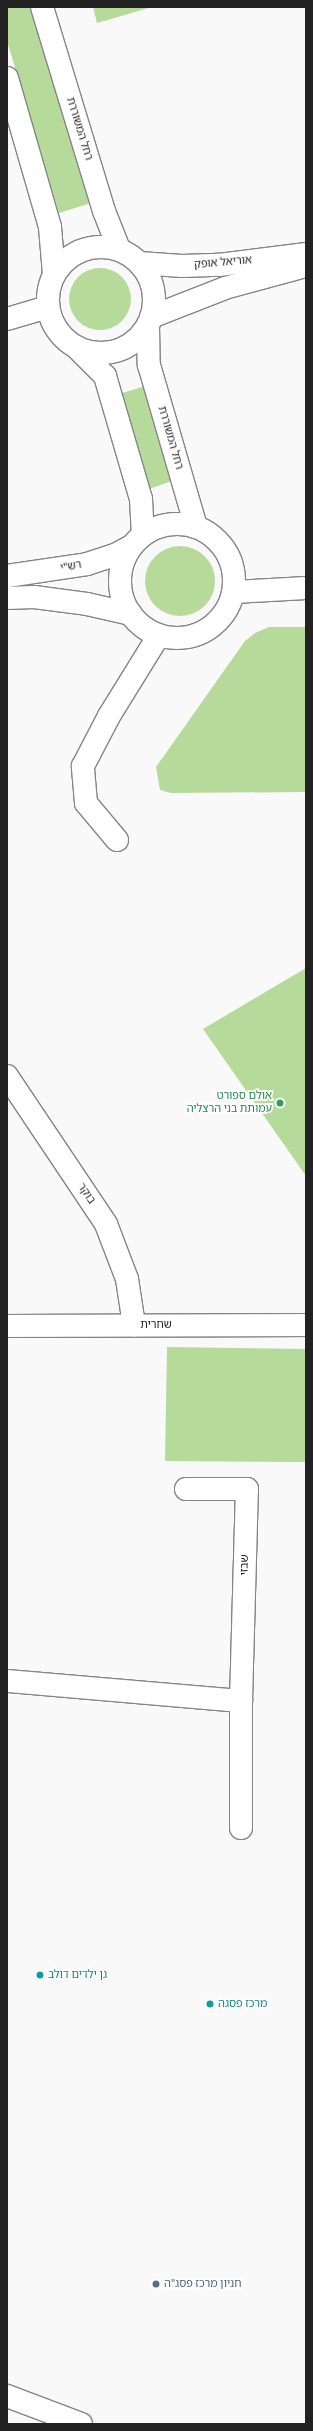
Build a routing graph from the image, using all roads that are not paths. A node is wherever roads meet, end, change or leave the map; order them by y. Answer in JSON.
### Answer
{"nodes":[{"id":1,"x":42,"y":7,"type":"edge"},
{"id":2,"x":7,"y":78,"type":"edge"},
{"id":3,"x":119,"y":249,"type":"junction"},
{"id":4,"x":306,"y":254,"type":"edge"},
{"id":5,"x":139,"y":263,"type":"junction"},
{"id":6,"x":306,"y":266,"type":"edge"},
{"id":7,"x":54,"y":275,"type":"junction"},
{"id":8,"x":48,"y":307,"type":"junction"},
{"id":9,"x":7,"y":319,"type":"edge"},
{"id":10,"x":149,"y":322,"type":"junction"},
{"id":11,"x":74,"y":346,"type":"junction"},
{"id":12,"x":196,"y":527,"type":"junction"},
{"id":13,"x":137,"y":541,"type":"junction"},
{"id":14,"x":7,"y":576,"type":"edge"},
{"id":15,"x":306,"y":588,"type":"edge"},
{"id":16,"x":234,"y":592,"type":"junction"},
{"id":17,"x":7,"y":598,"type":"edge"},
{"id":18,"x":131,"y":614,"type":"junction"},
{"id":19,"x":159,"y":636,"type":"junction"},
{"id":20,"x":116,"y":840,"type":"dead end"},
{"id":21,"x":7,"y":1076,"type":"edge"},
{"id":22,"x":134,"y":1325,"type":"junction"},
{"id":23,"x":306,"y":1325,"type":"edge"},
{"id":24,"x":7,"y":1326,"type":"edge"},
{"id":25,"x":186,"y":1489,"type":"dead end"},
{"id":26,"x":7,"y":1681,"type":"edge"},
{"id":27,"x":241,"y":1701,"type":"junction"},
{"id":28,"x":241,"y":1828,"type":"dead end"},
{"id":29,"x":7,"y":2396,"type":"edge"},
{"id":30,"x":81,"y":2424,"type":"edge"}],
"edges":[{"from":1,"to":3,"type":"street","name":"רחל המשוררת"},
{"from":2,"to":7,"type":"street"},
{"from":3,"to":5,"type":"street"},
{"from":3,"to":7,"type":"street"},
{"from":4,"to":5,"type":"street","name":"אוריאל אופק"},
{"from":5,"to":10,"type":"street"},
{"from":6,"to":10,"type":"street","name":"אוריאל אופק"},
{"from":7,"to":8,"type":"street"},
{"from":8,"to":9,"type":"street"},
{"from":8,"to":11,"type":"street"},
{"from":10,"to":11,"type":"street"},
{"from":10,"to":12,"type":"street","name":"רחל המשוררת"},
{"from":11,"to":13,"type":"street"},
{"from":12,"to":13,"type":"street"},
{"from":12,"to":16,"type":"street"},
{"from":13,"to":14,"type":"street","name":"רש\"י"},
{"from":13,"to":18,"type":"street"},
{"from":15,"to":16,"type":"street"},
{"from":16,"to":19,"type":"street"},
{"from":17,"to":18,"type":"street"},
{"from":18,"to":19,"type":"street"},
{"from":19,"to":20,"type":"street"},
{"from":21,"to":22,"type":"street","name":"בוקר"},
{"from":22,"to":23,"type":"street","name":"שחרית"},
{"from":22,"to":24,"type":"street","name":"שחרית"},
{"from":25,"to":27,"type":"street","name":"שבזי"},
{"from":26,"to":27,"type":"street"},
{"from":27,"to":28,"type":"street","name":"שבזי"},
{"from":29,"to":30,"type":"street"}]}
